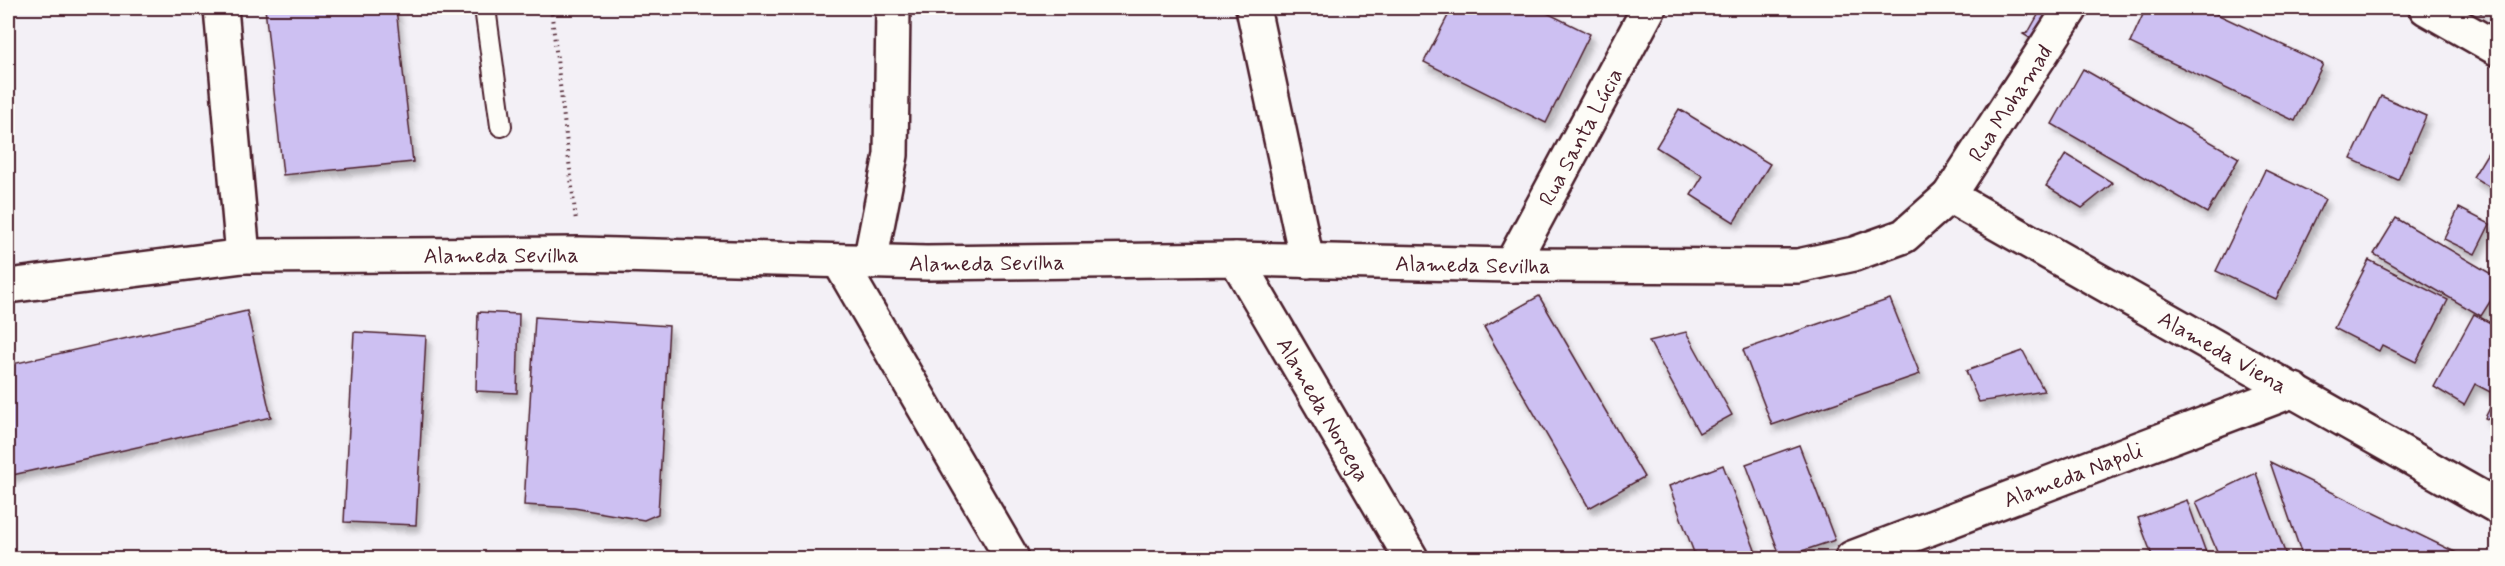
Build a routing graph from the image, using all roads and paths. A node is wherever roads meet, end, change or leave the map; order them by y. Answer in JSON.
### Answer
{"nodes":[{"id":1,"x":221,"y":8,"type":"edge"},
{"id":2,"x":485,"y":8,"type":"edge"},
{"id":3,"x":551,"y":8,"type":"edge"},
{"id":4,"x":893,"y":8,"type":"edge"},
{"id":5,"x":1253,"y":8,"type":"edge"},
{"id":6,"x":1649,"y":8,"type":"edge"},
{"id":7,"x":2071,"y":8,"type":"edge"},
{"id":8,"x":2426,"y":8,"type":"edge"},
{"id":9,"x":2498,"y":49,"type":"edge"},
{"id":10,"x":501,"y":126,"type":"dead end"},
{"id":11,"x":1949,"y":196,"type":"junction"},
{"id":12,"x":579,"y":254,"type":"junction"},
{"id":13,"x":243,"y":256,"type":"junction"},
{"id":14,"x":1236,"y":259,"type":"junction"},
{"id":15,"x":855,"y":261,"type":"junction"},
{"id":16,"x":1307,"y":261,"type":"junction"},
{"id":17,"x":1511,"y":265,"type":"junction"},
{"id":18,"x":8,"y":286,"type":"edge"},
{"id":19,"x":2294,"y":390,"type":"junction"},
{"id":20,"x":2498,"y":507,"type":"edge"},
{"id":21,"x":1012,"y":558,"type":"edge"},
{"id":22,"x":1411,"y":558,"type":"edge"},
{"id":23,"x":1852,"y":558,"type":"edge"}],
"edges":[{"from":1,"to":13,"type":"street"},
{"from":2,"to":10,"type":"lane"},
{"from":3,"to":12,"type":"path"},
{"from":4,"to":15,"type":"street"},
{"from":5,"to":16,"type":"street"},
{"from":6,"to":17,"type":"street","name":"Rua Santa Lúcia"},
{"from":7,"to":11,"type":"street","name":"Rua Mohamad"},
{"from":8,"to":9,"type":"street"},
{"from":11,"to":17,"type":"street","name":"Alameda Sevilha"},
{"from":11,"to":19,"type":"street","name":"Alameda Viena"},
{"from":12,"to":13,"type":"street","name":"Alameda Sevilha"},
{"from":12,"to":15,"type":"street","name":"Alameda Sevilha"},
{"from":13,"to":18,"type":"street","name":"Alameda Sevilha"},
{"from":14,"to":15,"type":"street","name":"Alameda Sevilha"},
{"from":14,"to":16,"type":"street","name":"Alameda Sevilha"},
{"from":14,"to":22,"type":"street","name":"Alameda Noroega"},
{"from":15,"to":21,"type":"street"},
{"from":16,"to":17,"type":"street","name":"Alameda Sevilha"},
{"from":19,"to":20,"type":"street","name":"Alameda Viena"},
{"from":19,"to":23,"type":"street","name":"Alameda Napoli"}]}
